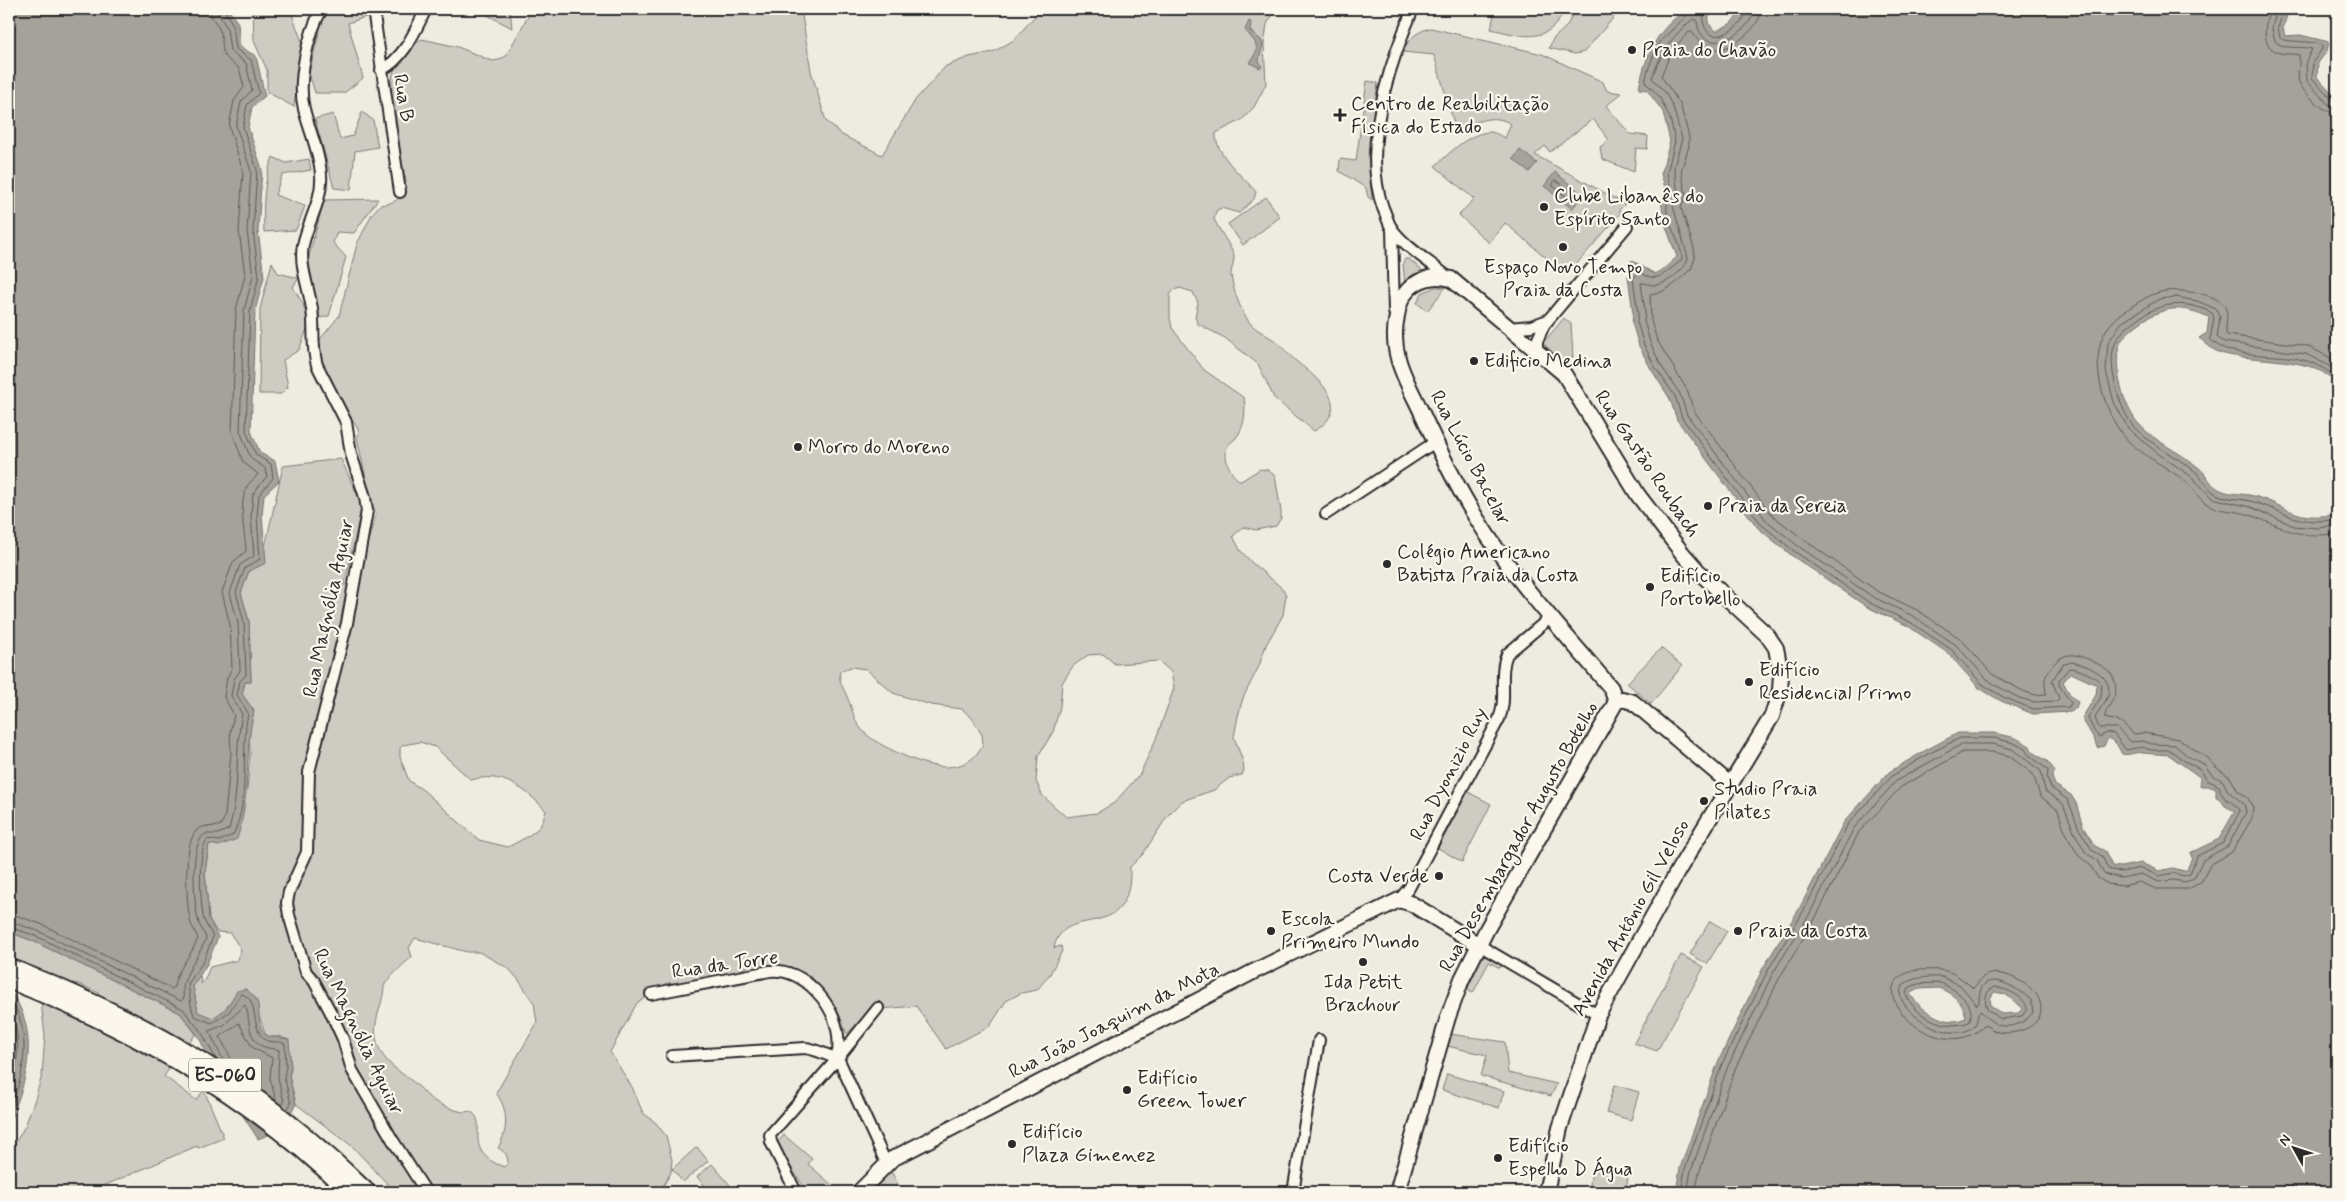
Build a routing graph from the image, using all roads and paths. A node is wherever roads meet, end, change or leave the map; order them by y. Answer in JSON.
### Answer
{"nodes":[{"id":1,"x":322,"y":9,"type":"edge"},
{"id":2,"x":373,"y":9,"type":"edge"},
{"id":3,"x":426,"y":9,"type":"edge"},
{"id":4,"x":1413,"y":9,"type":"edge"},
{"id":5,"x":381,"y":70,"type":"junction"},
{"id":6,"x":400,"y":192,"type":"dead end"},
{"id":7,"x":1627,"y":226,"type":"dead end"},
{"id":8,"x":1392,"y":228,"type":"junction"},
{"id":9,"x":1451,"y":279,"type":"junction"},
{"id":10,"x":1548,"y":320,"type":"junction"},
{"id":11,"x":1394,"y":326,"type":"junction"},
{"id":12,"x":1509,"y":328,"type":"junction"},
{"id":13,"x":1537,"y":351,"type":"junction"},
{"id":14,"x":1435,"y":442,"type":"junction"},
{"id":15,"x":1326,"y":514,"type":"dead end"},
{"id":16,"x":1551,"y":617,"type":"junction"},
{"id":17,"x":1616,"y":702,"type":"junction"},
{"id":18,"x":1731,"y":785,"type":"junction"},
{"id":19,"x":1398,"y":900,"type":"junction"},
{"id":20,"x":1479,"y":945,"type":"junction"},
{"id":21,"x":9,"y":967,"type":"edge"},
{"id":22,"x":9,"y":980,"type":"edge"},
{"id":23,"x":651,"y":994,"type":"dead end"},
{"id":24,"x":878,"y":1008,"type":"dead end"},
{"id":25,"x":1598,"y":1015,"type":"junction"},
{"id":26,"x":1319,"y":1040,"type":"dead end"},
{"id":27,"x":672,"y":1056,"type":"dead end"},
{"id":28,"x":838,"y":1058,"type":"junction"},
{"id":29,"x":886,"y":1163,"type":"junction"},
{"id":30,"x":348,"y":1192,"type":"edge"},
{"id":31,"x":367,"y":1192,"type":"edge"},
{"id":32,"x":426,"y":1192,"type":"edge"},
{"id":33,"x":796,"y":1192,"type":"edge"},
{"id":34,"x":859,"y":1192,"type":"edge"},
{"id":35,"x":1293,"y":1192,"type":"edge"},
{"id":36,"x":1397,"y":1192,"type":"edge"},
{"id":37,"x":1546,"y":1192,"type":"edge"}],
"edges":[{"from":1,"to":32,"type":"street","name":"Rua Magnólia Aguiar"},
{"from":2,"to":5,"type":"street","name":"Rua B"},
{"from":3,"to":5,"type":"street"},
{"from":4,"to":8,"type":"street"},
{"from":5,"to":6,"type":"street","name":"Rua B"},
{"from":7,"to":10,"type":"street"},
{"from":8,"to":9,"type":"street","name":"Rua Gastão Roubach"},
{"from":8,"to":11,"type":"street","name":"Rua Lúcio Bacelar"},
{"from":9,"to":11,"type":"street"},
{"from":9,"to":12,"type":"street","name":"Rua Gastão Roubach"},
{"from":10,"to":12,"type":"street"},
{"from":10,"to":13,"type":"street"},
{"from":11,"to":14,"type":"street","name":"Rua Lúcio Bacelar"},
{"from":12,"to":13,"type":"street","name":"Rua Gastão Roubach"},
{"from":13,"to":18,"type":"street","name":"Rua Gastão Roubach"},
{"from":14,"to":15,"type":"street"},
{"from":14,"to":16,"type":"street","name":"Rua Lúcio Bacelar"},
{"from":16,"to":17,"type":"street","name":"Rua Lúcio Bacelar"},
{"from":16,"to":19,"type":"street","name":"Rua Dyonizio Ruy"},
{"from":17,"to":18,"type":"street"},
{"from":17,"to":20,"type":"street","name":"Rua Desembargador Augusto Botelho"},
{"from":18,"to":25,"type":"street","name":"Avenida Antônio Gil Veloso"},
{"from":19,"to":20,"type":"street"},
{"from":19,"to":29,"type":"street","name":"Rua João Joaquim da Mota"},
{"from":20,"to":25,"type":"street"},
{"from":20,"to":36,"type":"street","name":"Rua Desembargador Augusto Botelho"},
{"from":21,"to":31,"type":"main road","number":"ES-060"},
{"from":22,"to":30,"type":"main road","number":"ES-060"},
{"from":23,"to":28,"type":"street","name":"Rua da Torre"},
{"from":24,"to":28,"type":"street"},
{"from":25,"to":37,"type":"street","name":"Avenida Antônio Gil Veloso"},
{"from":26,"to":35,"type":"street"},
{"from":27,"to":28,"type":"street"},
{"from":28,"to":29,"type":"street"},
{"from":28,"to":33,"type":"street"},
{"from":29,"to":34,"type":"street","name":"Rua João Joaquim da Mota"}]}
